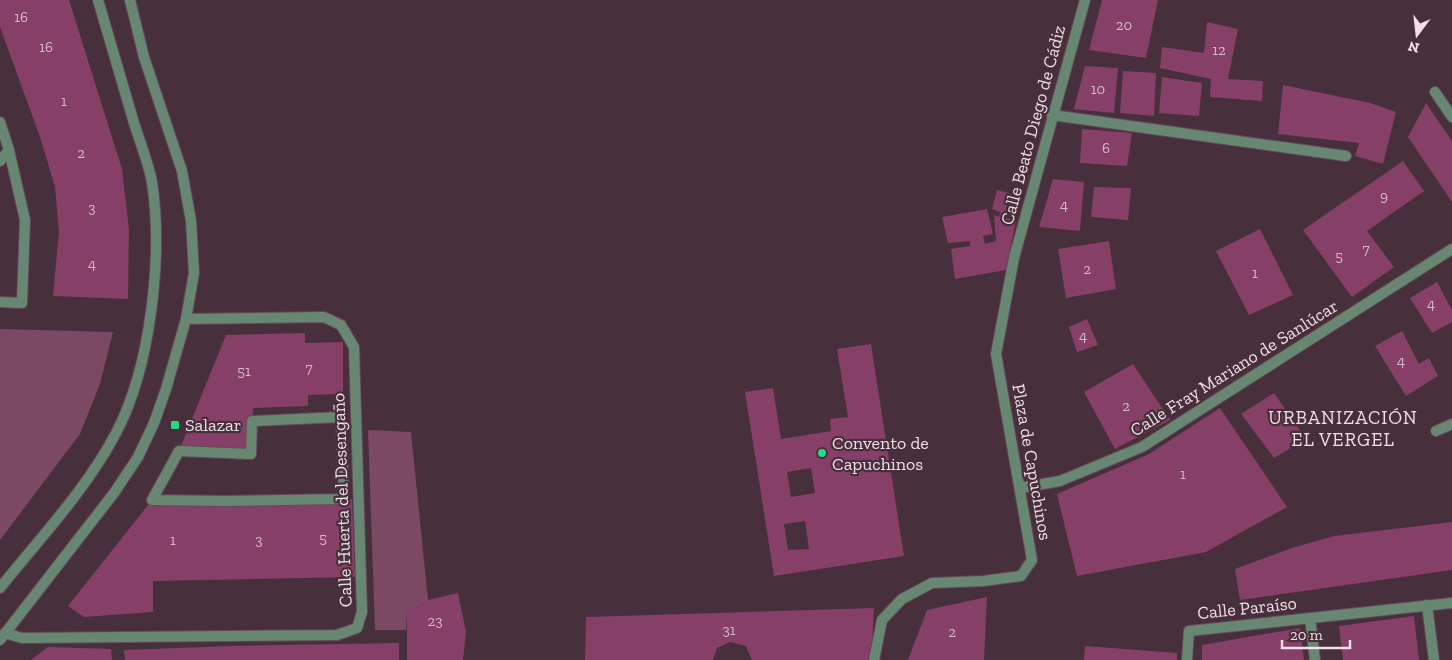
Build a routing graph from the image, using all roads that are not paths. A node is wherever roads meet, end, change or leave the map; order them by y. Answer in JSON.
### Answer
{"nodes":[{"id":1,"x":98,"y":0,"type":"edge"},
{"id":2,"x":130,"y":0,"type":"edge"},
{"id":3,"x":1085,"y":0,"type":"edge"},
{"id":4,"x":1435,"y":92,"type":"dead end"},
{"id":5,"x":1052,"y":115,"type":"junction"},
{"id":6,"x":1452,"y":117,"type":"edge"},
{"id":7,"x":0,"y":122,"type":"edge"},
{"id":8,"x":9,"y":150,"type":"junction"},
{"id":9,"x":1346,"y":156,"type":"dead end"},
{"id":10,"x":0,"y":161,"type":"edge"},
{"id":11,"x":1452,"y":249,"type":"edge"},
{"id":12,"x":1014,"y":258,"type":"joint"},
{"id":13,"x":0,"y":302,"type":"edge"},
{"id":14,"x":186,"y":319,"type":"junction"},
{"id":15,"x":1452,"y":424,"type":"edge"},
{"id":16,"x":1436,"y":431,"type":"dead end"},
{"id":17,"x":1020,"y":488,"type":"junction"},
{"id":18,"x":152,"y":500,"type":"joint"},
{"id":19,"x":0,"y":588,"type":"edge"},
{"id":20,"x":1452,"y":603,"type":"edge"},
{"id":21,"x":1427,"y":605,"type":"junction"},
{"id":22,"x":1310,"y":618,"type":"junction"},
{"id":23,"x":2,"y":637,"type":"edge"},
{"id":24,"x":874,"y":660,"type":"edge"},
{"id":25,"x":1187,"y":660,"type":"edge"},
{"id":26,"x":1315,"y":660,"type":"edge"},
{"id":27,"x":1434,"y":660,"type":"edge"}],
"edges":[{"from":1,"to":19,"type":"street"},
{"from":2,"to":14,"type":"street"},
{"from":3,"to":5,"type":"street","name":"Calle Beato Diego de Cádiz"},
{"from":4,"to":6,"type":"street"},
{"from":5,"to":9,"type":"street"},
{"from":5,"to":12,"type":"street","name":"Calle Beato Diego de Cádiz"},
{"from":7,"to":8,"type":"street"},
{"from":8,"to":10,"type":"street"},
{"from":8,"to":13,"type":"street"},
{"from":11,"to":17,"type":"street","name":"Calle Fray Mariano de Sanlúcar"},
{"from":12,"to":17,"type":"street","name":"Plaza de Capuchinos"},
{"from":14,"to":23,"type":"street"},
{"from":14,"to":23,"type":"street","name":"Calle Huerta del Desengaño"},
{"from":15,"to":16,"type":"street"},
{"from":17,"to":24,"type":"street","name":"Plaza de Capuchinos"},
{"from":18,"to":18,"type":"street"},
{"from":20,"to":21,"type":"street","name":"Calle Paraíso"},
{"from":21,"to":22,"type":"street","name":"Calle Paraíso"},
{"from":21,"to":27,"type":"street"},
{"from":22,"to":25,"type":"street","name":"Calle Paraíso"},
{"from":22,"to":26,"type":"street","name":"Calle Paraíso"}]}
